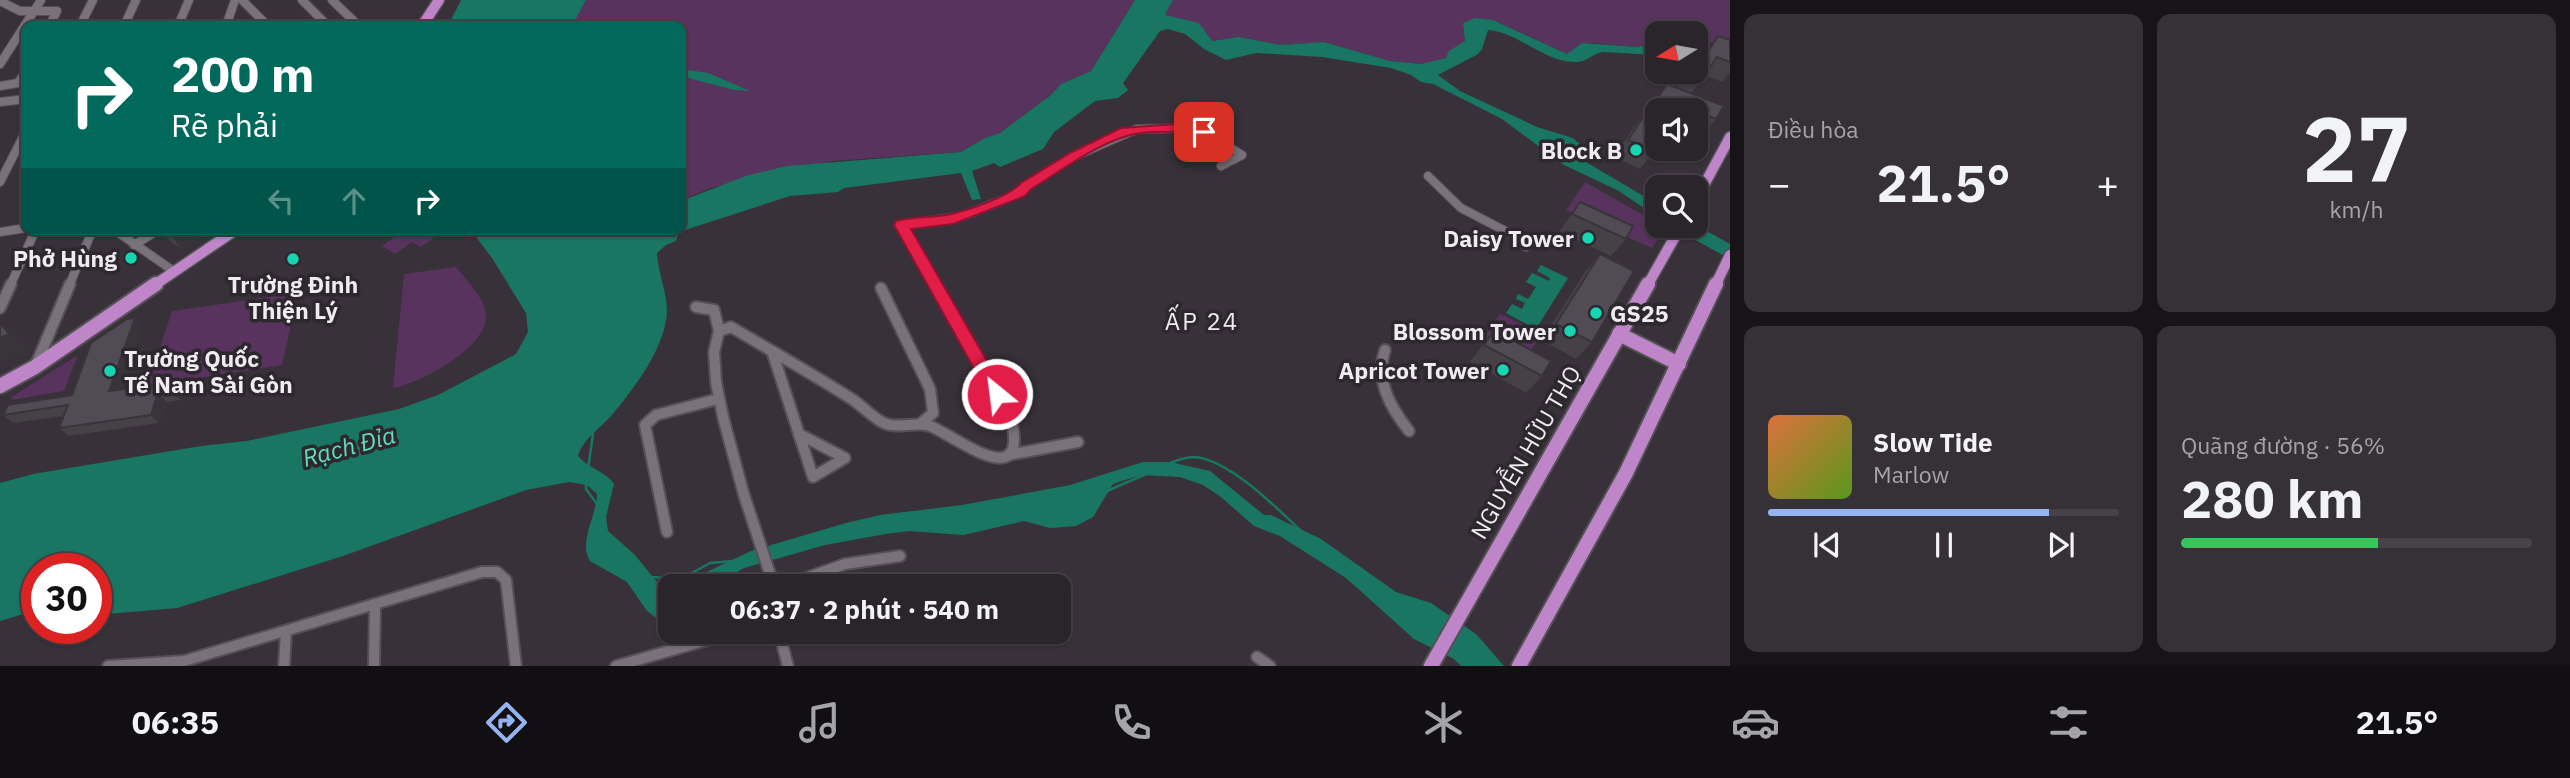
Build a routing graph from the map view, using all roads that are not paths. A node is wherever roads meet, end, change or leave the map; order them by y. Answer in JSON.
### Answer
{"nodes":[{"id":1,"x":41,"y":0,"type":"edge"},
{"id":2,"x":93,"y":0,"type":"edge"},
{"id":3,"x":136,"y":0,"type":"edge"},
{"id":4,"x":189,"y":0,"type":"edge"},
{"id":5,"x":235,"y":0,"type":"edge"},
{"id":6,"x":242,"y":0,"type":"edge"},
{"id":7,"x":302,"y":0,"type":"edge"},
{"id":8,"x":332,"y":0,"type":"edge"},
{"id":9,"x":439,"y":0,"type":"edge"},
{"id":10,"x":0,"y":1,"type":"edge"},
{"id":11,"x":28,"y":13,"type":"junction"},
{"id":12,"x":25,"y":21,"type":"edge"},
{"id":13,"x":52,"y":21,"type":"edge"},
{"id":14,"x":82,"y":21,"type":"edge"},
{"id":15,"x":126,"y":21,"type":"edge"},
{"id":16,"x":180,"y":21,"type":"edge"},
{"id":17,"x":228,"y":21,"type":"edge"},
{"id":18,"x":263,"y":21,"type":"edge"},
{"id":19,"x":323,"y":21,"type":"edge"},
{"id":20,"x":354,"y":21,"type":"edge"},
{"id":21,"x":425,"y":21,"type":"edge"},
{"id":22,"x":21,"y":29,"type":"edge"},
{"id":23,"x":0,"y":64,"type":"edge"},
{"id":24,"x":21,"y":78,"type":"edge"},
{"id":25,"x":0,"y":86,"type":"edge"},
{"id":26,"x":21,"y":100,"type":"edge"},
{"id":27,"x":0,"y":102,"type":"edge"},
{"id":28,"x":1730,"y":137,"type":"edge"},
{"id":29,"x":21,"y":141,"type":"edge"},
{"id":30,"x":1717,"y":162,"type":"junction"},
{"id":31,"x":1221,"y":166,"type":"dead end"},
{"id":32,"x":1730,"y":168,"type":"edge"},
{"id":33,"x":1428,"y":176,"type":"dead end"},
{"id":34,"x":1708,"y":178,"type":"edge"},
{"id":35,"x":0,"y":182,"type":"edge"},
{"id":36,"x":21,"y":229,"type":"edge"},
{"id":37,"x":0,"y":232,"type":"edge"},
{"id":38,"x":33,"y":235,"type":"edge"},
{"id":39,"x":90,"y":235,"type":"edge"},
{"id":40,"x":121,"y":235,"type":"edge"},
{"id":41,"x":149,"y":235,"type":"edge"},
{"id":42,"x":228,"y":235,"type":"edge"},
{"id":43,"x":1673,"y":238,"type":"edge"},
{"id":44,"x":134,"y":245,"type":"junction"},
{"id":45,"x":1526,"y":247,"type":"dead end"},
{"id":46,"x":1730,"y":255,"type":"edge"},
{"id":47,"x":175,"y":272,"type":"junction"},
{"id":48,"x":881,"y":288,"type":"dead end"},
{"id":49,"x":696,"y":307,"type":"dead end"},
{"id":50,"x":0,"y":308,"type":"edge"},
{"id":51,"x":719,"y":331,"type":"junction"},
{"id":52,"x":1619,"y":334,"type":"junction"},
{"id":53,"x":1385,"y":350,"type":"dead end"},
{"id":54,"x":772,"y":351,"type":"junction"},
{"id":55,"x":1679,"y":364,"type":"junction"},
{"id":56,"x":35,"y":367,"type":"junction"},
{"id":57,"x":0,"y":386,"type":"edge"},
{"id":58,"x":718,"y":399,"type":"junction"},
{"id":59,"x":920,"y":424,"type":"junction"},
{"id":60,"x":1409,"y":431,"type":"dead end"},
{"id":61,"x":799,"y":434,"type":"junction"},
{"id":62,"x":1078,"y":442,"type":"dead end"},
{"id":63,"x":1008,"y":455,"type":"junction"},
{"id":64,"x":667,"y":532,"type":"dead end"},
{"id":65,"x":900,"y":556,"type":"dead end"},
{"id":66,"x":770,"y":574,"type":"edge"},
{"id":67,"x":817,"y":574,"type":"edge"},
{"id":68,"x":375,"y":604,"type":"junction"},
{"id":69,"x":286,"y":631,"type":"junction"},
{"id":70,"x":693,"y":644,"type":"edge"},
{"id":71,"x":782,"y":644,"type":"edge"},
{"id":72,"x":1257,"y":657,"type":"dead end"},
{"id":73,"x":1523,"y":659,"type":"edge"},
{"id":74,"x":184,"y":663,"type":"edge"},
{"id":75,"x":108,"y":666,"type":"edge"},
{"id":76,"x":284,"y":666,"type":"edge"},
{"id":77,"x":374,"y":666,"type":"edge"},
{"id":78,"x":516,"y":666,"type":"edge"},
{"id":79,"x":616,"y":666,"type":"edge"},
{"id":80,"x":788,"y":666,"type":"edge"},
{"id":81,"x":1270,"y":666,"type":"edge"},
{"id":82,"x":1431,"y":666,"type":"edge"}],
"edges":[{"from":1,"to":11,"type":"street"},
{"from":2,"to":14,"type":"street"},
{"from":3,"to":15,"type":"street"},
{"from":4,"to":16,"type":"street"},
{"from":5,"to":17,"type":"street"},
{"from":6,"to":18,"type":"street"},
{"from":7,"to":19,"type":"street"},
{"from":8,"to":20,"type":"street"},
{"from":9,"to":21,"type":"main road"},
{"from":10,"to":11,"type":"street"},
{"from":11,"to":12,"type":"street"},
{"from":11,"to":13,"type":"street"},
{"from":22,"to":23,"type":"street"},
{"from":24,"to":25,"type":"street"},
{"from":26,"to":27,"type":"street"},
{"from":28,"to":30,"type":"main road"},
{"from":29,"to":35,"type":"street"},
{"from":30,"to":32,"type":"main road"},
{"from":30,"to":34,"type":"main road"},
{"from":31,"to":63,"type":"street"},
{"from":33,"to":45,"type":"street"},
{"from":36,"to":37,"type":"street"},
{"from":38,"to":50,"type":"street"},
{"from":39,"to":56,"type":"street"},
{"from":40,"to":44,"type":"street"},
{"from":41,"to":44,"type":"street"},
{"from":42,"to":47,"type":"main road"},
{"from":43,"to":52,"type":"main road","name":"NGUYỄN HỮU THỌ"},
{"from":44,"to":47,"type":"street"},
{"from":46,"to":55,"type":"main road"},
{"from":47,"to":56,"type":"main road"},
{"from":48,"to":59,"type":"street"},
{"from":49,"to":51,"type":"street"},
{"from":51,"to":54,"type":"street"},
{"from":51,"to":58,"type":"street"},
{"from":52,"to":55,"type":"main road"},
{"from":52,"to":82,"type":"main road","name":"NGUYỄN HỮU THỌ"},
{"from":53,"to":60,"type":"street"},
{"from":54,"to":59,"type":"street"},
{"from":54,"to":61,"type":"street"},
{"from":55,"to":73,"type":"main road"},
{"from":56,"to":57,"type":"main road"},
{"from":58,"to":64,"type":"street"},
{"from":58,"to":66,"type":"street"},
{"from":59,"to":63,"type":"street"},
{"from":61,"to":61,"type":"street"},
{"from":62,"to":63,"type":"street"},
{"from":65,"to":67,"type":"street"},
{"from":68,"to":69,"type":"street"},
{"from":68,"to":77,"type":"street"},
{"from":68,"to":78,"type":"street"},
{"from":69,"to":74,"type":"street"},
{"from":69,"to":76,"type":"street"},
{"from":70,"to":79,"type":"street"},
{"from":71,"to":80,"type":"street"},
{"from":72,"to":81,"type":"street"},
{"from":74,"to":75,"type":"street"}]}
